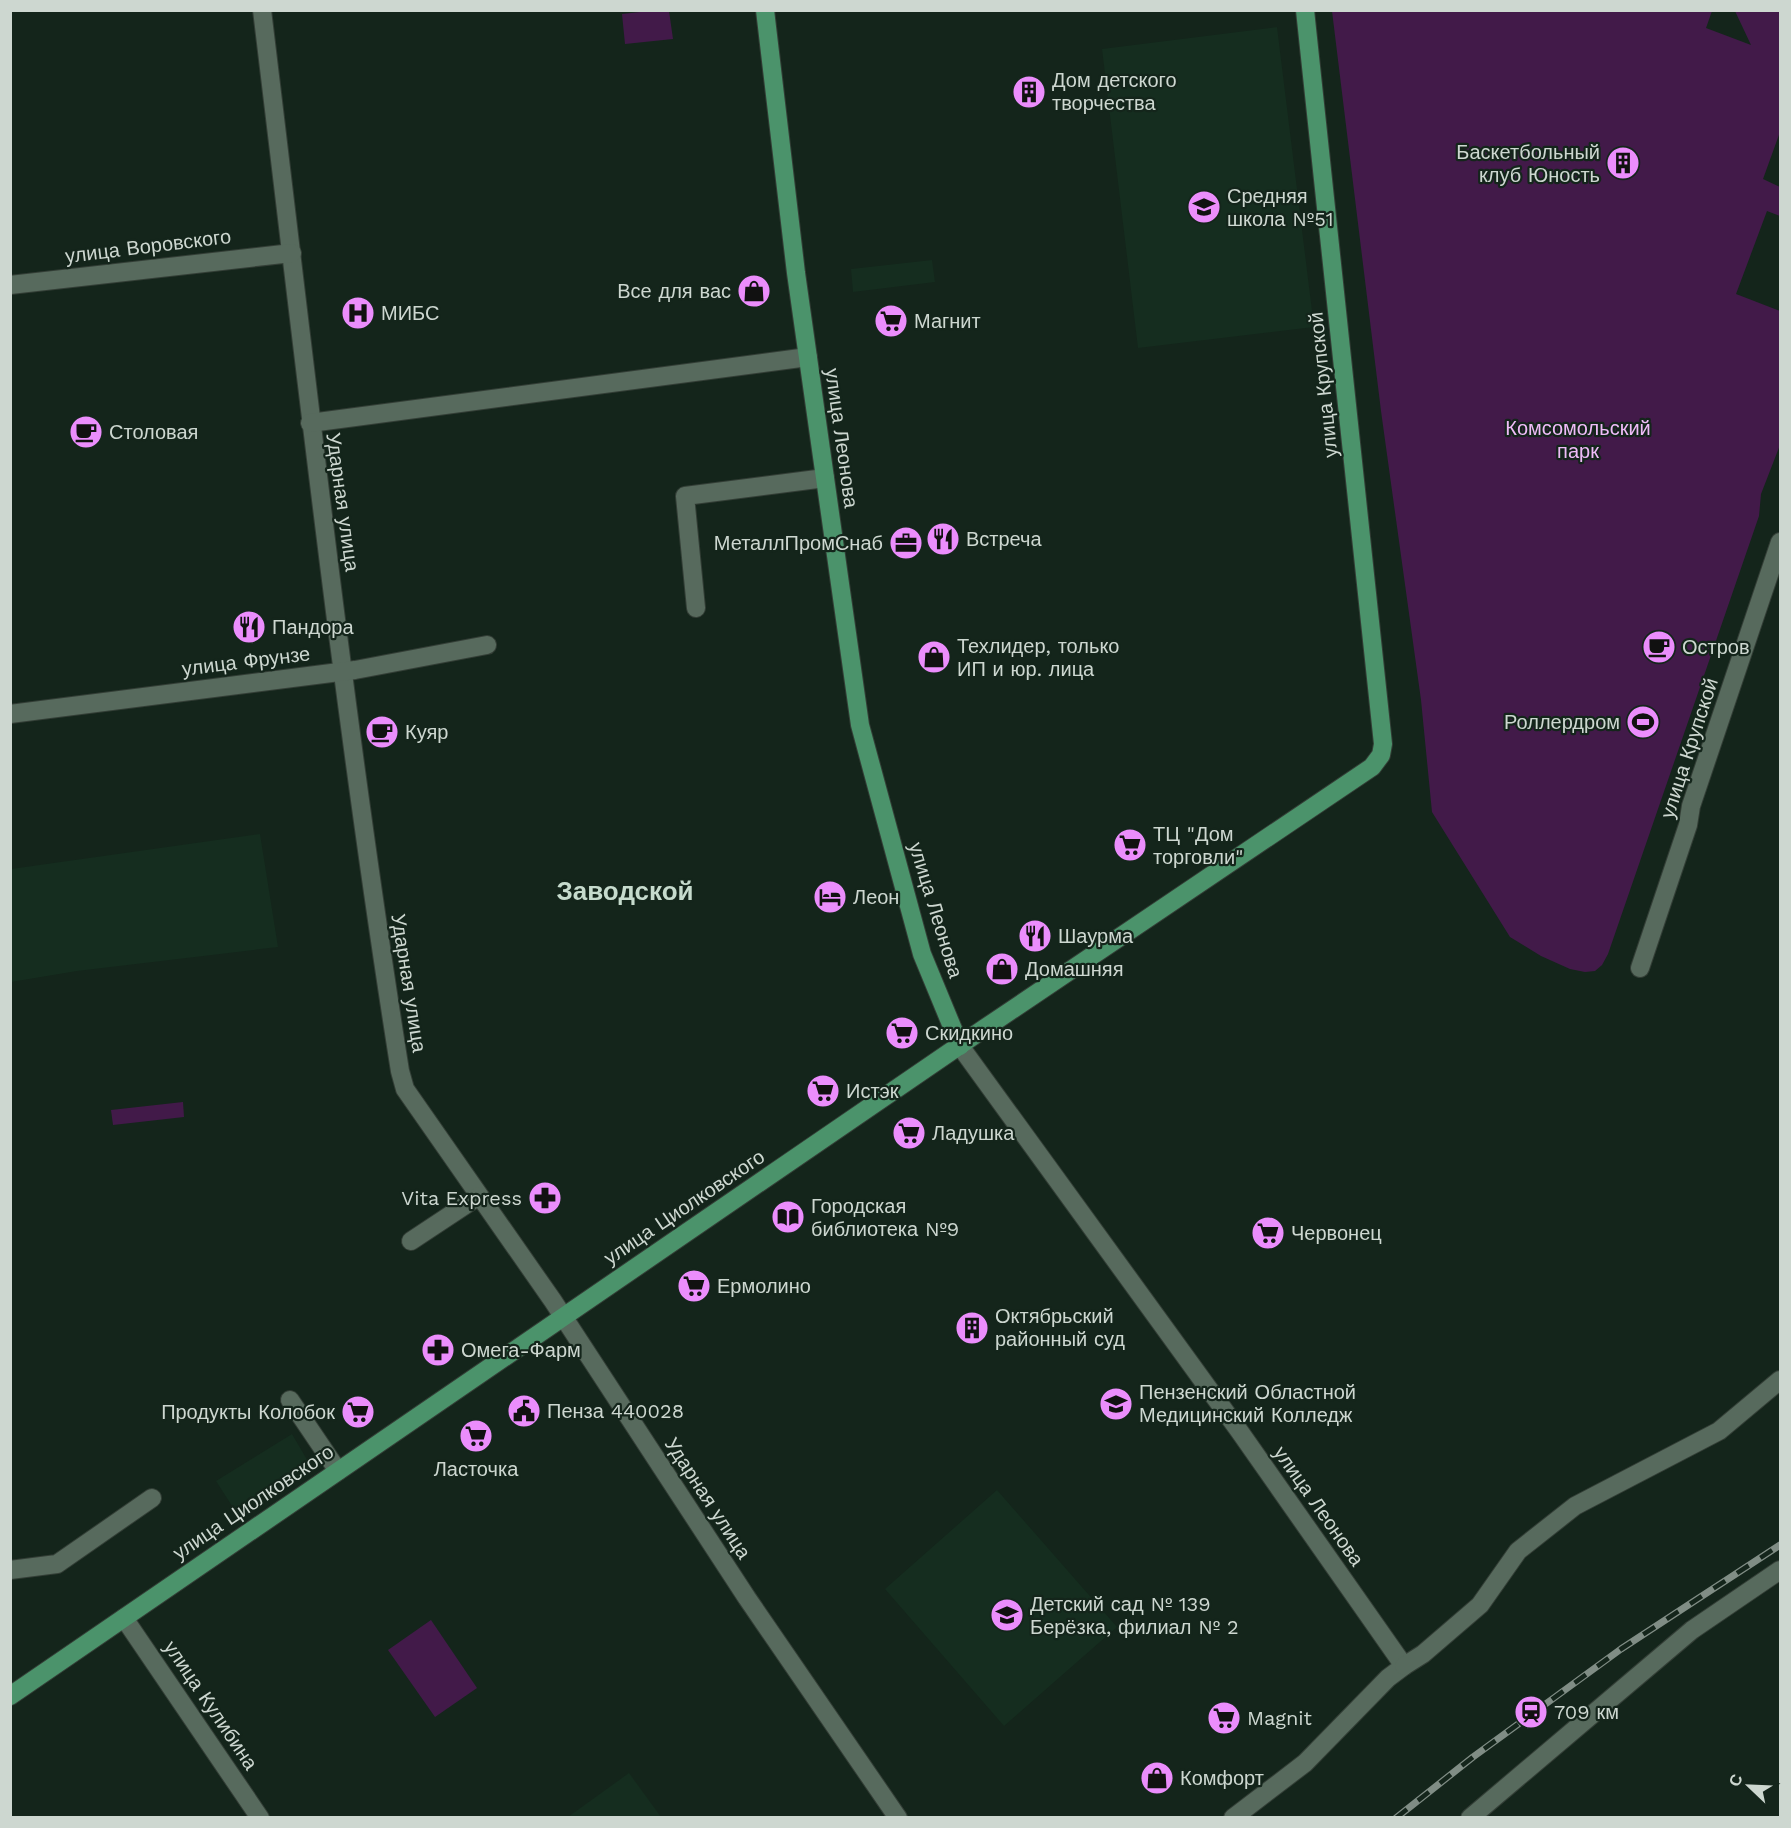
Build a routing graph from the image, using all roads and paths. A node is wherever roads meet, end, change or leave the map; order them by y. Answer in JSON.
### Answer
{"nodes":[{"id":1,"x":262,"y":10,"type":"edge"},
{"id":2,"x":765,"y":10,"type":"edge"},
{"id":3,"x":1305,"y":10,"type":"edge"},
{"id":4,"x":292,"y":252,"type":"junction"},
{"id":5,"x":10,"y":285,"type":"edge"},
{"id":6,"x":808,"y":357,"type":"junction"},
{"id":7,"x":310,"y":423,"type":"junction"},
{"id":8,"x":825,"y":478,"type":"junction"},
{"id":9,"x":1780,"y":542,"type":"edge"},
{"id":10,"x":696,"y":608,"type":"dead end"},
{"id":11,"x":487,"y":645,"type":"dead end"},
{"id":12,"x":344,"y":672,"type":"junction"},
{"id":13,"x":10,"y":714,"type":"edge"},
{"id":14,"x":1381,"y":755,"type":"joint"},
{"id":15,"x":1640,"y":968,"type":"dead end"},
{"id":16,"x":960,"y":1046,"type":"junction"},
{"id":17,"x":479,"y":1196,"type":"junction"},
{"id":18,"x":411,"y":1241,"type":"dead end"},
{"id":19,"x":562,"y":1318,"type":"junction"},
{"id":20,"x":1780,"y":1380,"type":"edge"},
{"id":21,"x":290,"y":1400,"type":"dead end"},
{"id":22,"x":339,"y":1471,"type":"junction"},
{"id":23,"x":152,"y":1498,"type":"dead end"},
{"id":24,"x":10,"y":1570,"type":"edge"},
{"id":25,"x":1780,"y":1570,"type":"edge"},
{"id":26,"x":124,"y":1618,"type":"junction"},
{"id":27,"x":1404,"y":1666,"type":"junction"},
{"id":28,"x":10,"y":1696,"type":"edge"},
{"id":29,"x":260,"y":1818,"type":"edge"},
{"id":30,"x":898,"y":1818,"type":"edge"},
{"id":31,"x":1233,"y":1818,"type":"edge"},
{"id":32,"x":1470,"y":1818,"type":"edge"}],
"edges":[{"from":1,"to":4,"type":"street","name":"Ударная улица"},
{"from":2,"to":6,"type":"main road","name":"улица Леонова"},
{"from":3,"to":14,"type":"main road","name":"улица Крупской"},
{"from":4,"to":5,"type":"street","name":"улица Воровского"},
{"from":4,"to":7,"type":"street","name":"Ударная улица"},
{"from":6,"to":7,"type":"street"},
{"from":6,"to":8,"type":"main road","name":"улица Леонова"},
{"from":7,"to":12,"type":"street","name":"Ударная улица"},
{"from":8,"to":10,"type":"street"},
{"from":8,"to":16,"type":"main road","name":"улица Леонова"},
{"from":9,"to":15,"type":"street","name":"улица Крупской"},
{"from":11,"to":12,"type":"street","name":"улица Фрунзе"},
{"from":12,"to":13,"type":"street","name":"улица Фрунзе"},
{"from":12,"to":17,"type":"street","name":"Ударная улица"},
{"from":14,"to":16,"type":"main road","name":"улица Циолковского"},
{"from":16,"to":19,"type":"main road","name":"улица Циолковского"},
{"from":16,"to":27,"type":"street","name":"улица Леонова"},
{"from":17,"to":18,"type":"street"},
{"from":17,"to":19,"type":"street","name":"Ударная улица"},
{"from":19,"to":22,"type":"main road","name":"улица Циолковского"},
{"from":19,"to":30,"type":"street","name":"Ударная улица"},
{"from":20,"to":27,"type":"street"},
{"from":21,"to":22,"type":"street"},
{"from":22,"to":26,"type":"main road","name":"улица Циолковского"},
{"from":23,"to":24,"type":"street"},
{"from":25,"to":32,"type":"street"},
{"from":26,"to":28,"type":"main road","name":"улица Циолковского"},
{"from":26,"to":29,"type":"street","name":"улица Кулибина"},
{"from":27,"to":31,"type":"street"}]}
